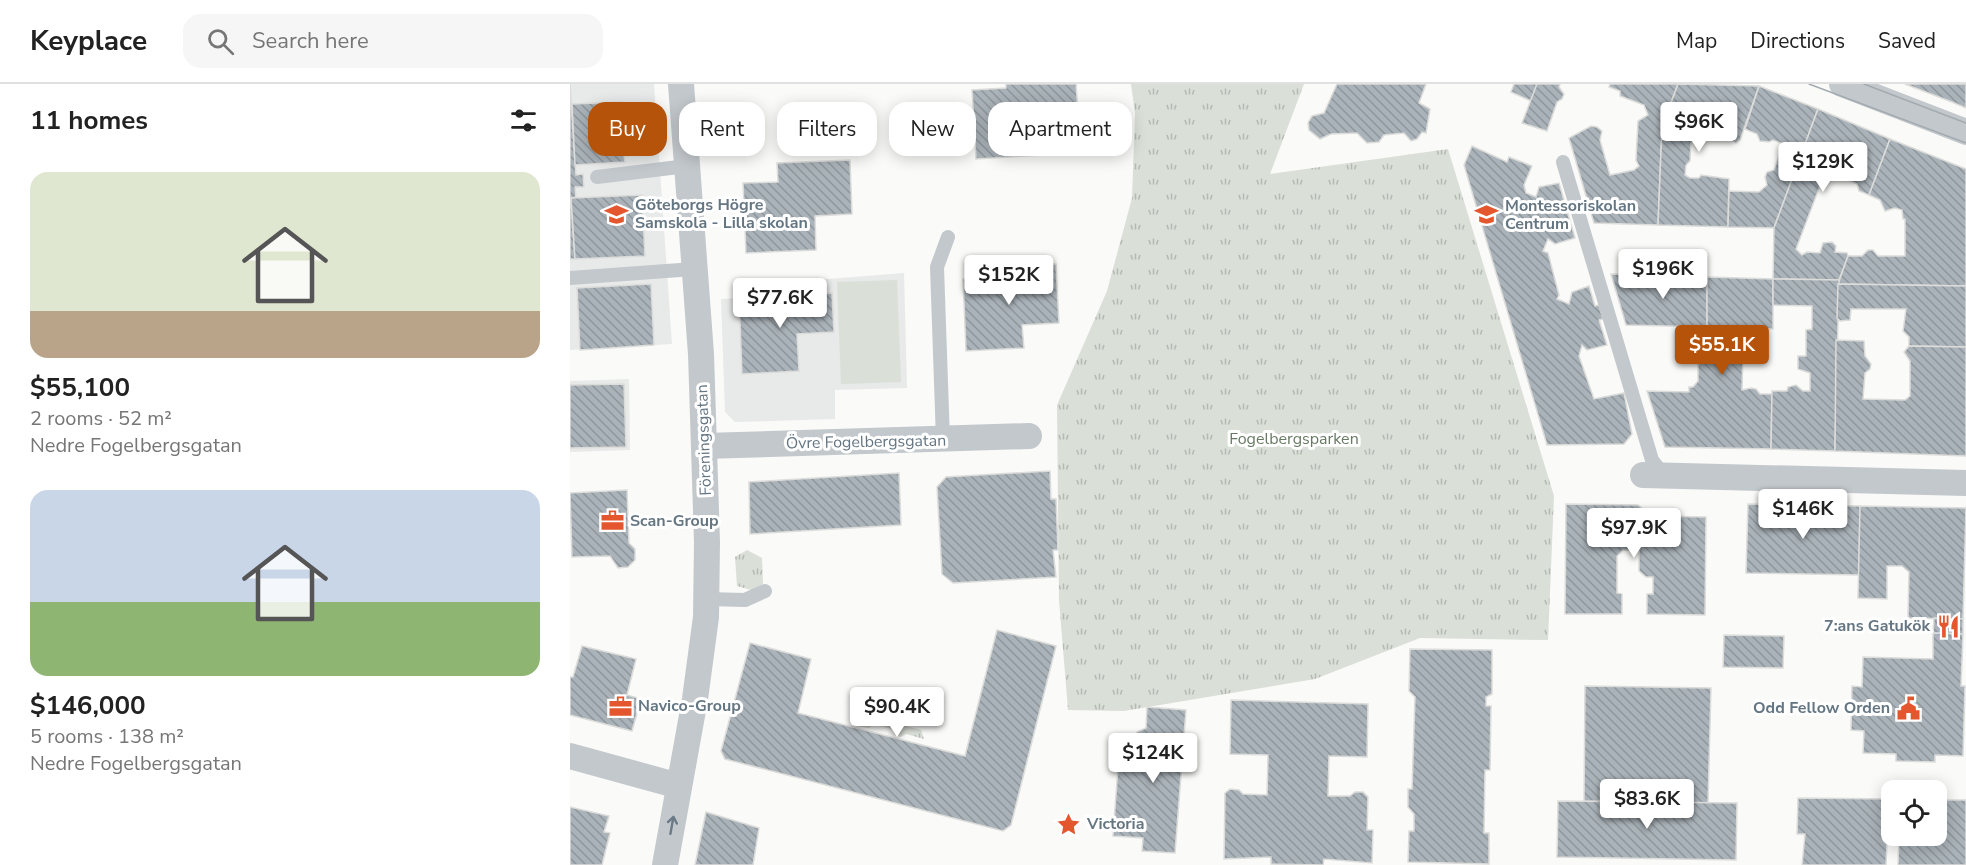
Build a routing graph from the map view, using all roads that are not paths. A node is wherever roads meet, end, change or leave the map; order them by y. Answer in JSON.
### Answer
{"nodes":[{"id":1,"x":681,"y":84,"type":"edge"},
{"id":2,"x":1842,"y":84,"type":"edge"},
{"id":3,"x":1966,"y":132,"type":"edge"},
{"id":4,"x":1563,"y":162,"type":"dead end"},
{"id":5,"x":687,"y":166,"type":"junction"},
{"id":6,"x":597,"y":177,"type":"dead end"},
{"id":7,"x":948,"y":237,"type":"dead end"},
{"id":8,"x":694,"y":269,"type":"junction"},
{"id":9,"x":570,"y":278,"type":"edge"},
{"id":10,"x":1029,"y":436,"type":"dead end"},
{"id":11,"x":943,"y":440,"type":"junction"},
{"id":12,"x":704,"y":446,"type":"junction"},
{"id":13,"x":1654,"y":475,"type":"joint"},
{"id":14,"x":1966,"y":483,"type":"edge"},
{"id":15,"x":765,"y":591,"type":"dead end"},
{"id":16,"x":706,"y":599,"type":"junction"},
{"id":17,"x":570,"y":756,"type":"edge"},
{"id":18,"x":679,"y":786,"type":"junction"},
{"id":19,"x":665,"y":865,"type":"edge"}],
"edges":[{"from":1,"to":5,"type":"street","name":"Föreningsgatan"},
{"from":2,"to":3,"type":"street"},
{"from":4,"to":13,"type":"lane"},
{"from":5,"to":6,"type":"lane"},
{"from":5,"to":8,"type":"street","name":"Föreningsgatan"},
{"from":7,"to":11,"type":"lane"},
{"from":8,"to":9,"type":"lane"},
{"from":8,"to":12,"type":"street","name":"Föreningsgatan"},
{"from":10,"to":11,"type":"street","name":"Övre Fogelbergsgatan"},
{"from":11,"to":12,"type":"street","name":"Övre Fogelbergsgatan"},
{"from":12,"to":16,"type":"street","name":"Föreningsgatan"},
{"from":13,"to":14,"type":"street"},
{"from":15,"to":16,"type":"lane"},
{"from":16,"to":18,"type":"street","name":"Föreningsgatan"},
{"from":17,"to":18,"type":"street"},
{"from":19,"to":18,"type":"street","name":"Föreningsgatan","one_way":true}]}
